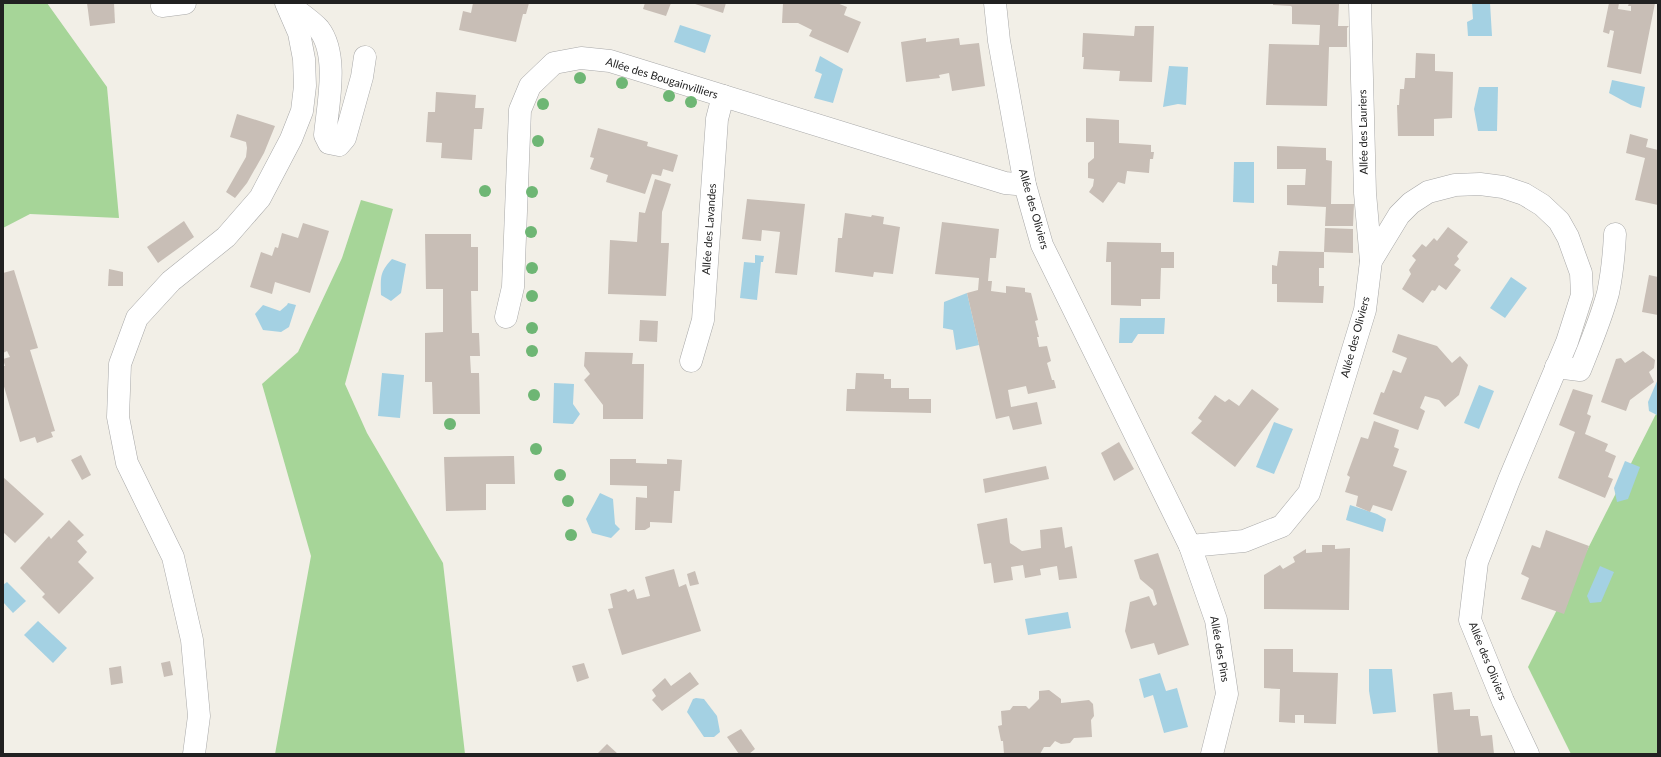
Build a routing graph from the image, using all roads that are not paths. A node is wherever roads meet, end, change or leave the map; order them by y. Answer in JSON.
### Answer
{"nodes":[{"id":1,"x":185,"y":3,"type":"edge"},
{"id":2,"x":286,"y":3,"type":"edge"},
{"id":3,"x":995,"y":3,"type":"edge"},
{"id":4,"x":1360,"y":3,"type":"edge"},
{"id":5,"x":162,"y":6,"type":"dead end"},
{"id":6,"x":365,"y":57,"type":"dead end"},
{"id":7,"x":723,"y":96,"type":"junction"},
{"id":8,"x":1025,"y":185,"type":"junction"},
{"id":9,"x":1616,"y":234,"type":"dead end"},
{"id":10,"x":1371,"y":261,"type":"junction"},
{"id":11,"x":506,"y":317,"type":"dead end"},
{"id":12,"x":691,"y":361,"type":"dead end"},
{"id":13,"x":1556,"y":367,"type":"junction"},
{"id":14,"x":1190,"y":546,"type":"junction"},
{"id":15,"x":194,"y":754,"type":"edge"},
{"id":16,"x":1212,"y":754,"type":"edge"},
{"id":17,"x":1528,"y":754,"type":"edge"}],
"edges":[{"from":1,"to":5,"type":"street"},
{"from":2,"to":6,"type":"street"},
{"from":2,"to":15,"type":"street"},
{"from":3,"to":8,"type":"street","name":"Allée des Oliviers"},
{"from":4,"to":10,"type":"street","name":"Allée des Lauriers"},
{"from":7,"to":8,"type":"street","name":"Allée des Bougainvilliers"},
{"from":7,"to":11,"type":"street","name":"Allée des Bougainvilliers"},
{"from":7,"to":12,"type":"street","name":"Allée des Lavandes"},
{"from":8,"to":14,"type":"street","name":"Allée des Oliviers"},
{"from":9,"to":13,"type":"street"},
{"from":10,"to":13,"type":"street","name":"Allée des Oliviers"},
{"from":10,"to":14,"type":"street","name":"Allée des Oliviers"},
{"from":13,"to":17,"type":"street","name":"Allée des Oliviers"},
{"from":14,"to":16,"type":"street","name":"Allée des Pins"}]}
